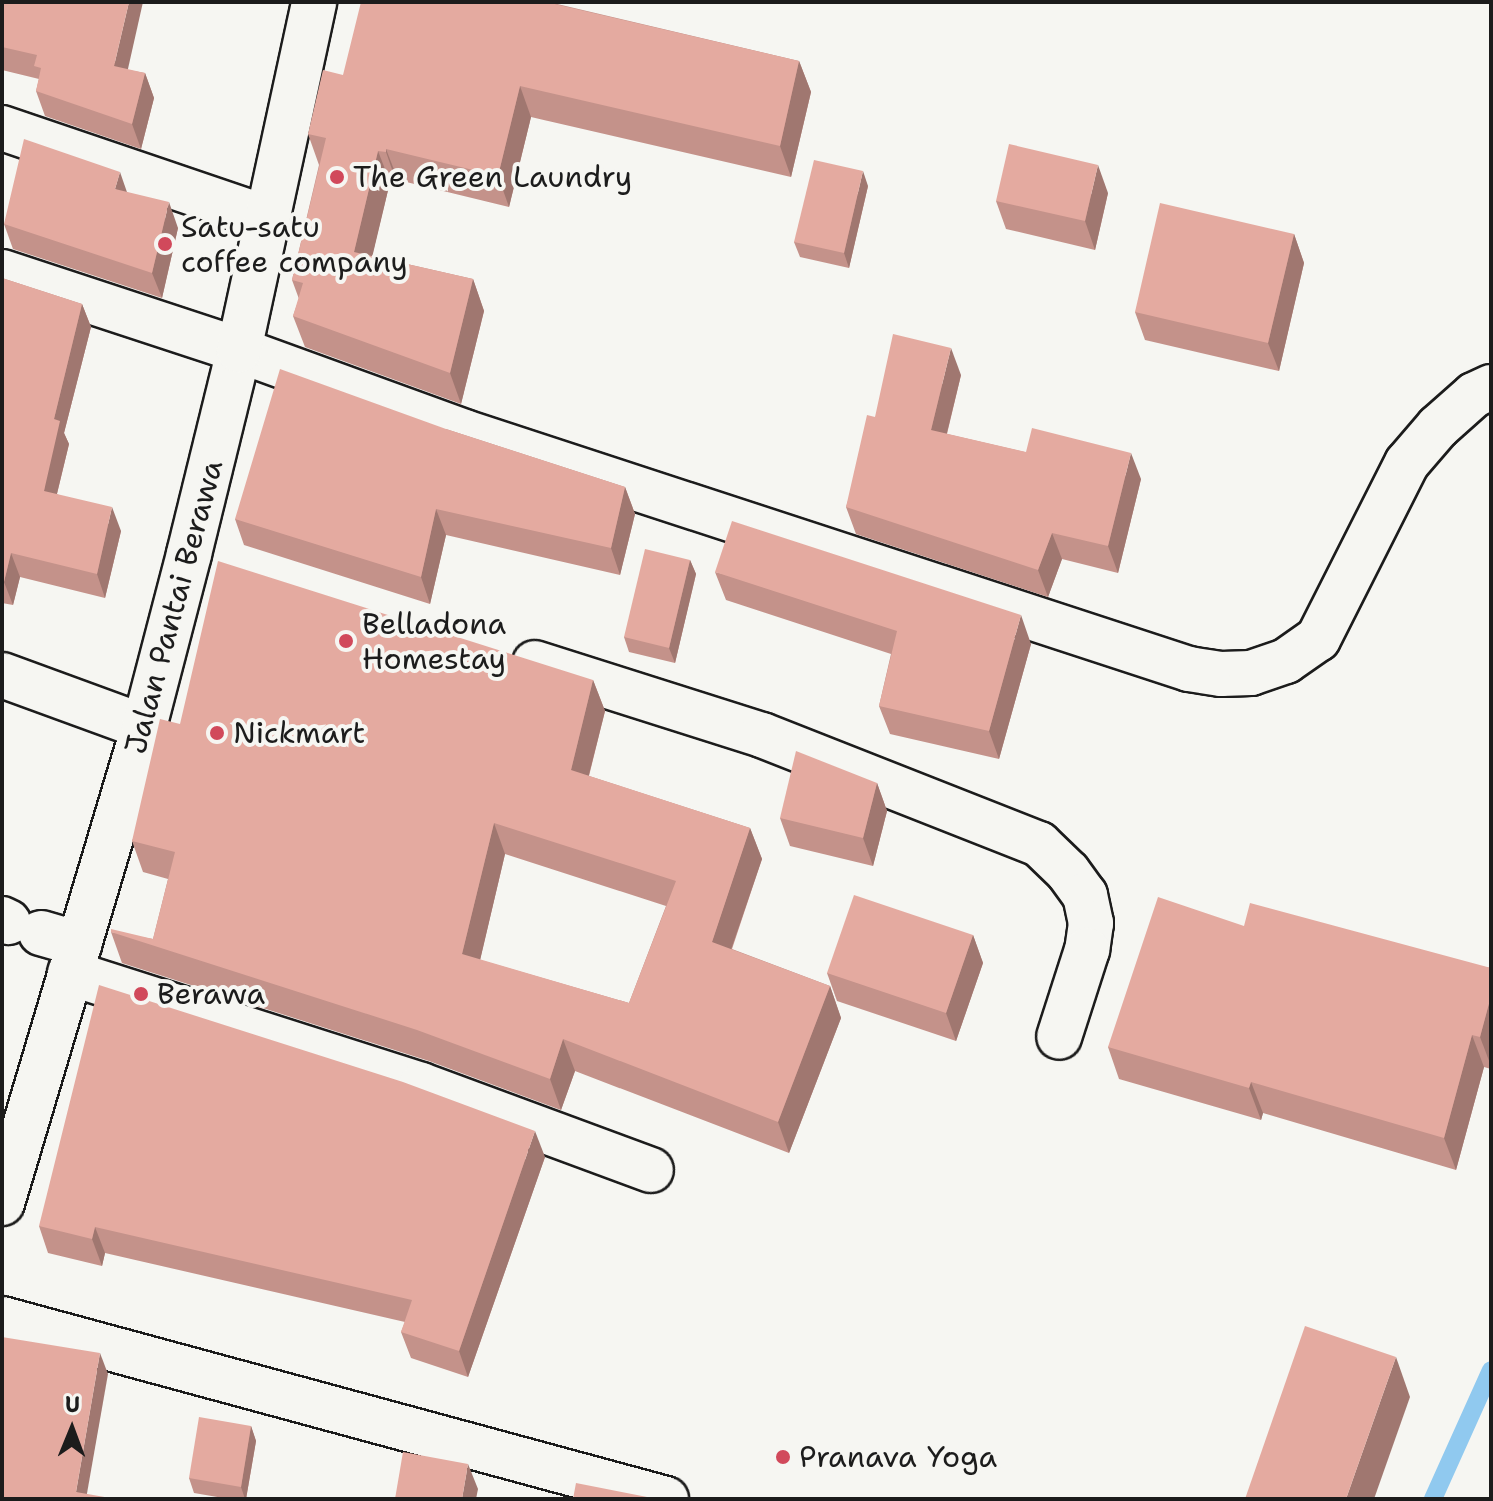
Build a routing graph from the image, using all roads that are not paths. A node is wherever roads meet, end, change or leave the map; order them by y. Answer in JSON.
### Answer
{"nodes":[{"id":1,"x":314,"y":2,"type":"edge"},
{"id":2,"x":2,"y":128,"type":"edge"},
{"id":3,"x":266,"y":218,"type":"junction"},
{"id":4,"x":2,"y":272,"type":"edge"},
{"id":5,"x":239,"y":350,"type":"junction"},
{"id":6,"x":1491,"y":387,"type":"edge"},
{"id":7,"x":189,"y":554,"type":"junction"},
{"id":8,"x":235,"y":569,"type":"edge"},
{"id":9,"x":491,"y":649,"type":"edge"},
{"id":10,"x":2,"y":675,"type":"edge"},
{"id":11,"x":144,"y":727,"type":"junction"},
{"id":12,"x":40,"y":938,"type":"edge"},
{"id":13,"x":1059,"y":1037,"type":"dead end"},
{"id":14,"x":651,"y":1170,"type":"dead end"},
{"id":15,"x":2,"y":1203,"type":"edge"},
{"id":16,"x":2,"y":1319,"type":"edge"},
{"id":17,"x":666,"y":1499,"type":"edge"}],
"edges":[{"from":1,"to":3,"type":"street","name":"Jalan Pantai Berawa"},
{"from":2,"to":3,"type":"street"},
{"from":3,"to":5,"type":"street","name":"Jalan Pantai Berawa"},
{"from":4,"to":5,"type":"street"},
{"from":5,"to":6,"type":"street"},
{"from":5,"to":7,"type":"street","name":"Jalan Pantai Berawa"},
{"from":7,"to":8,"type":"street"},
{"from":7,"to":11,"type":"street","name":"Jalan Pantai Berawa"},
{"from":9,"to":13,"type":"street"},
{"from":10,"to":11,"type":"street"},
{"from":11,"to":12,"type":"street","name":"Jalan Pantai Berawa"},
{"from":12,"to":14,"type":"street"},
{"from":12,"to":15,"type":"street","name":"Jalan Pantai Berawa"},
{"from":16,"to":17,"type":"street"}]}
